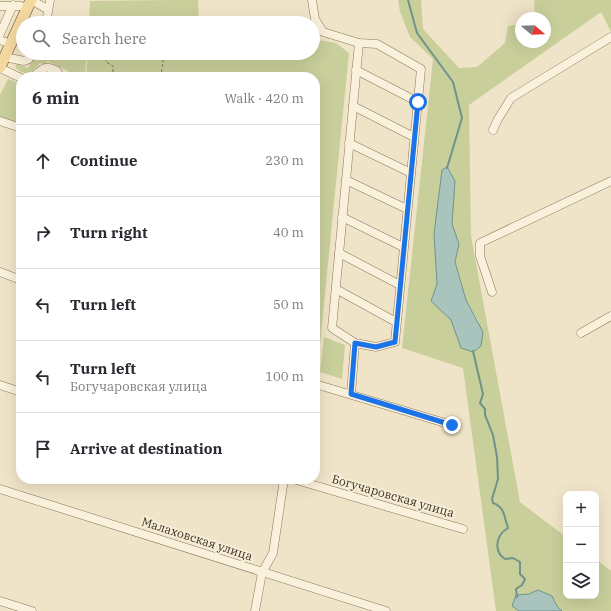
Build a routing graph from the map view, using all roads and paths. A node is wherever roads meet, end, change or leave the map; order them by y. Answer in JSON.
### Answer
{"nodes":[{"id":1,"x":50,"y":0,"type":"edge"},
{"id":2,"x":312,"y":0,"type":"edge"},
{"id":3,"x":30,"y":3,"type":"edge"},
{"id":4,"x":6,"y":6,"type":"edge"},
{"id":5,"x":47,"y":9,"type":"junction"},
{"id":6,"x":22,"y":16,"type":"edge"},
{"id":7,"x":46,"y":16,"type":"edge"},
{"id":8,"x":315,"y":16,"type":"edge"},
{"id":9,"x":16,"y":25,"type":"edge"},
{"id":10,"x":320,"y":27,"type":"edge"},
{"id":11,"x":0,"y":34,"type":"edge"},
{"id":12,"x":611,"y":37,"type":"edge"},
{"id":13,"x":5,"y":42,"type":"edge"},
{"id":14,"x":358,"y":43,"type":"junction"},
{"id":15,"x":5,"y":57,"type":"junction"},
{"id":16,"x":16,"y":59,"type":"edge"},
{"id":17,"x":106,"y":60,"type":"edge"},
{"id":18,"x":163,"y":60,"type":"edge"},
{"id":19,"x":0,"y":68,"type":"edge"},
{"id":20,"x":356,"y":70,"type":"junction"},
{"id":21,"x":38,"y":72,"type":"edge"},
{"id":22,"x":58,"y":72,"type":"edge"},
{"id":23,"x":113,"y":72,"type":"edge"},
{"id":24,"x":162,"y":72,"type":"edge"},
{"id":25,"x":16,"y":76,"type":"edge"},
{"id":26,"x":418,"y":102,"type":"junction"},
{"id":27,"x":353,"y":106,"type":"junction"},
{"id":28,"x":0,"y":121,"type":"edge"},
{"id":29,"x":16,"y":126,"type":"edge"},
{"id":30,"x":493,"y":130,"type":"dead end"},
{"id":31,"x":414,"y":137,"type":"junction"},
{"id":32,"x":349,"y":143,"type":"junction"},
{"id":33,"x":411,"y":174,"type":"junction"},
{"id":34,"x":346,"y":180,"type":"junction"},
{"id":35,"x":611,"y":181,"type":"edge"},
{"id":36,"x":407,"y":209,"type":"junction"},
{"id":37,"x":342,"y":217,"type":"junction"},
{"id":38,"x":403,"y":247,"type":"junction"},
{"id":39,"x":339,"y":253,"type":"junction"},
{"id":40,"x":0,"y":272,"type":"edge"},
{"id":41,"x":16,"y":278,"type":"edge"},
{"id":42,"x":400,"y":285,"type":"junction"},
{"id":43,"x":336,"y":289,"type":"junction"},
{"id":44,"x":492,"y":292,"type":"dead end"},
{"id":45,"x":611,"y":316,"type":"edge"},
{"id":46,"x":396,"y":322,"type":"junction"},
{"id":47,"x":581,"y":332,"type":"dead end"},
{"id":48,"x":355,"y":343,"type":"junction"},
{"id":49,"x":0,"y":385,"type":"edge"},
{"id":50,"x":320,"y":385,"type":"edge"},
{"id":51,"x":16,"y":390,"type":"edge"},
{"id":52,"x":351,"y":394,"type":"junction"},
{"id":53,"x":452,"y":425,"type":"dead end"},
{"id":54,"x":283,"y":484,"type":"edge"},
{"id":55,"x":310,"y":484,"type":"edge"},
{"id":56,"x":0,"y":489,"type":"edge"},
{"id":57,"x":463,"y":529,"type":"dead end"},
{"id":58,"x":262,"y":573,"type":"junction"},
{"id":59,"x":0,"y":601,"type":"edge"},
{"id":60,"x":32,"y":611,"type":"edge"},
{"id":61,"x":255,"y":611,"type":"edge"},
{"id":62,"x":386,"y":611,"type":"edge"}],
"edges":[{"from":1,"to":5,"type":"street"},
{"from":2,"to":8,"type":"street"},
{"from":3,"to":4,"type":"street"},
{"from":3,"to":5,"type":"street"},
{"from":3,"to":6,"type":"main road"},
{"from":4,"to":11,"type":"street"},
{"from":5,"to":7,"type":"street"},
{"from":9,"to":13,"type":"main road"},
{"from":10,"to":14,"type":"street"},
{"from":12,"to":30,"type":"street"},
{"from":13,"to":15,"type":"main road"},
{"from":14,"to":20,"type":"street"},
{"from":14,"to":26,"type":"street"},
{"from":15,"to":16,"type":"street"},
{"from":15,"to":19,"type":"main road"},
{"from":17,"to":23,"type":"path"},
{"from":18,"to":24,"type":"path"},
{"from":19,"to":25,"type":"street"},
{"from":20,"to":26,"type":"street"},
{"from":20,"to":27,"type":"street"},
{"from":21,"to":22,"type":"street"},
{"from":26,"to":31,"type":"street"},
{"from":27,"to":31,"type":"street"},
{"from":27,"to":32,"type":"street"},
{"from":28,"to":29,"type":"street"},
{"from":31,"to":33,"type":"street"},
{"from":32,"to":33,"type":"street"},
{"from":32,"to":34,"type":"street"},
{"from":33,"to":36,"type":"street"},
{"from":34,"to":36,"type":"street"},
{"from":34,"to":37,"type":"street"},
{"from":35,"to":44,"type":"street"},
{"from":36,"to":38,"type":"street"},
{"from":37,"to":38,"type":"street"},
{"from":37,"to":39,"type":"street"},
{"from":38,"to":42,"type":"street"},
{"from":39,"to":42,"type":"street"},
{"from":39,"to":43,"type":"street"},
{"from":40,"to":41,"type":"street"},
{"from":42,"to":46,"type":"street"},
{"from":43,"to":46,"type":"street"},
{"from":43,"to":48,"type":"street"},
{"from":45,"to":47,"type":"street"},
{"from":46,"to":48,"type":"street"},
{"from":48,"to":52,"type":"street"},
{"from":49,"to":51,"type":"street"},
{"from":50,"to":52,"type":"street"},
{"from":52,"to":53,"type":"street"},
{"from":54,"to":58,"type":"street"},
{"from":55,"to":57,"type":"street","name":"Богучаровская улица"},
{"from":56,"to":58,"type":"street","name":"Малаховская улица"},
{"from":58,"to":61,"type":"street"},
{"from":58,"to":62,"type":"street","name":"Малаховская улица"},
{"from":59,"to":60,"type":"street"}]}
